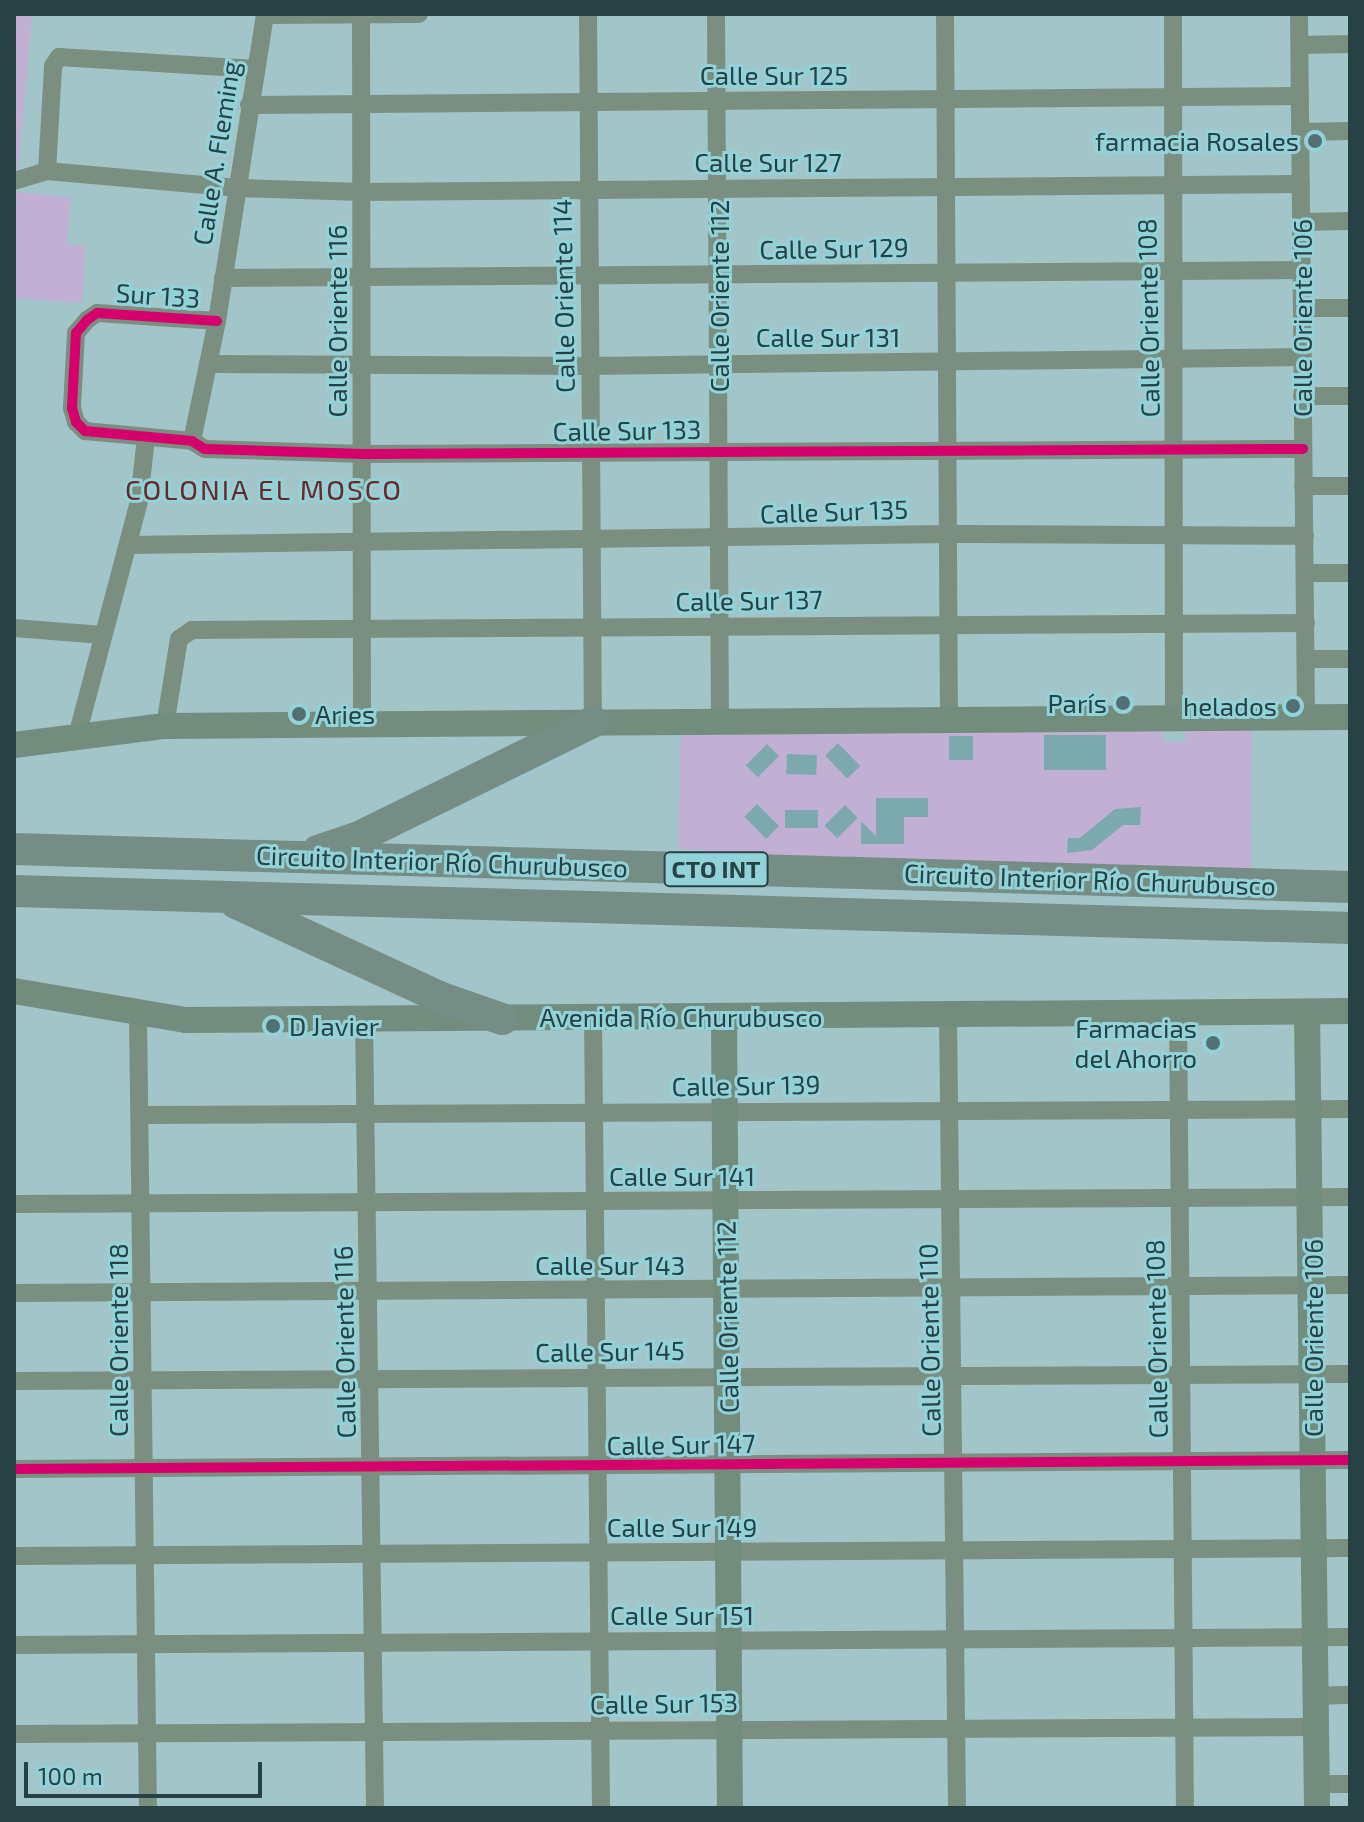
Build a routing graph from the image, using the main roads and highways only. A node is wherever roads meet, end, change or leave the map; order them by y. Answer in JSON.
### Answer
{"nodes":[{"id":1,"x":1350,"y":717,"type":"edge"},
{"id":2,"x":593,"y":722,"type":"junction"},
{"id":3,"x":14,"y":745,"type":"edge"},
{"id":4,"x":14,"y":849,"type":"edge"},
{"id":5,"x":296,"y":857,"type":"junction"},
{"id":6,"x":1350,"y":887,"type":"edge"},
{"id":7,"x":14,"y":891,"type":"edge"},
{"id":8,"x":222,"y":897,"type":"junction"},
{"id":9,"x":1350,"y":928,"type":"edge"},
{"id":10,"x":14,"y":991,"type":"edge"},
{"id":11,"x":1350,"y":1011,"type":"edge"},
{"id":12,"x":1307,"y":1012,"type":"junction"},
{"id":13,"x":724,"y":1017,"type":"junction"},
{"id":14,"x":502,"y":1019,"type":"junction"},
{"id":15,"x":1316,"y":1796,"type":"edge"},
{"id":16,"x":730,"y":1808,"type":"edge"}],
"edges":[{"from":1,"to":2,"type":"main road"},
{"from":2,"to":3,"type":"main road"},
{"from":2,"to":5,"type":"highway"},
{"from":4,"to":5,"type":"highway","name":"Circuito Interior Río Churubusco","number":"CTO INT"},
{"from":5,"to":6,"type":"highway","name":"Circuito Interior Río Churubusco","number":"CTO INT"},
{"from":7,"to":8,"type":"highway","name":"Circuito Interior Río Churubusco","number":"CTO INT"},
{"from":8,"to":9,"type":"highway","name":"Circuito Interior Río Churubusco","number":"CTO INT"},
{"from":8,"to":14,"type":"highway"},
{"from":10,"to":14,"type":"main road","name":"Avenida Río Churubusco"},
{"from":11,"to":12,"type":"main road","name":"Avenida Río Churubusco"},
{"from":12,"to":13,"type":"main road","name":"Avenida Río Churubusco"},
{"from":12,"to":15,"type":"main road","name":"Calle Oriente 106"},
{"from":13,"to":14,"type":"main road","name":"Avenida Río Churubusco"},
{"from":13,"to":16,"type":"main road","name":"Calle Oriente 112"}]}
